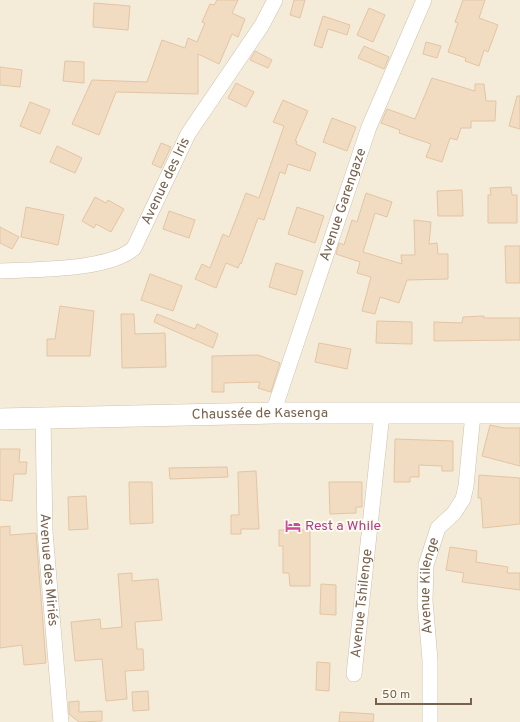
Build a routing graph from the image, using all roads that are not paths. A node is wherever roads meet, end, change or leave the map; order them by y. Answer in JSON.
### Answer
{"nodes":[{"id":1,"x":275,"y":0,"type":"edge"},
{"id":2,"x":424,"y":0,"type":"edge"},
{"id":3,"x":0,"y":271,"type":"edge"},
{"id":4,"x":273,"y":413,"type":"junction"},
{"id":5,"x":520,"y":413,"type":"edge"},
{"id":6,"x":382,"y":414,"type":"junction"},
{"id":7,"x":473,"y":414,"type":"junction"},
{"id":8,"x":43,"y":418,"type":"junction"},
{"id":9,"x":0,"y":419,"type":"edge"},
{"id":10,"x":354,"y":674,"type":"dead end"},
{"id":11,"x":61,"y":722,"type":"edge"},
{"id":12,"x":430,"y":722,"type":"edge"}],
"edges":[{"from":1,"to":3,"type":"street","name":"Avenue des Iris"},
{"from":2,"to":4,"type":"street","name":"Avenue Garengaze"},
{"from":4,"to":6,"type":"main road","name":"Chaussée de Kasenga"},
{"from":4,"to":8,"type":"main road","name":"Chaussée de Kasenga"},
{"from":5,"to":7,"type":"main road","name":"Chaussée de Kasenga"},
{"from":6,"to":7,"type":"main road","name":"Chaussée de Kasenga"},
{"from":6,"to":10,"type":"street","name":"Avenue Tshilenge"},
{"from":7,"to":12,"type":"street","name":"Avenue Kilenge"},
{"from":8,"to":9,"type":"main road","name":"Chaussée de Kasenga"},
{"from":8,"to":11,"type":"street","name":"Avenue des Miriés"}]}
